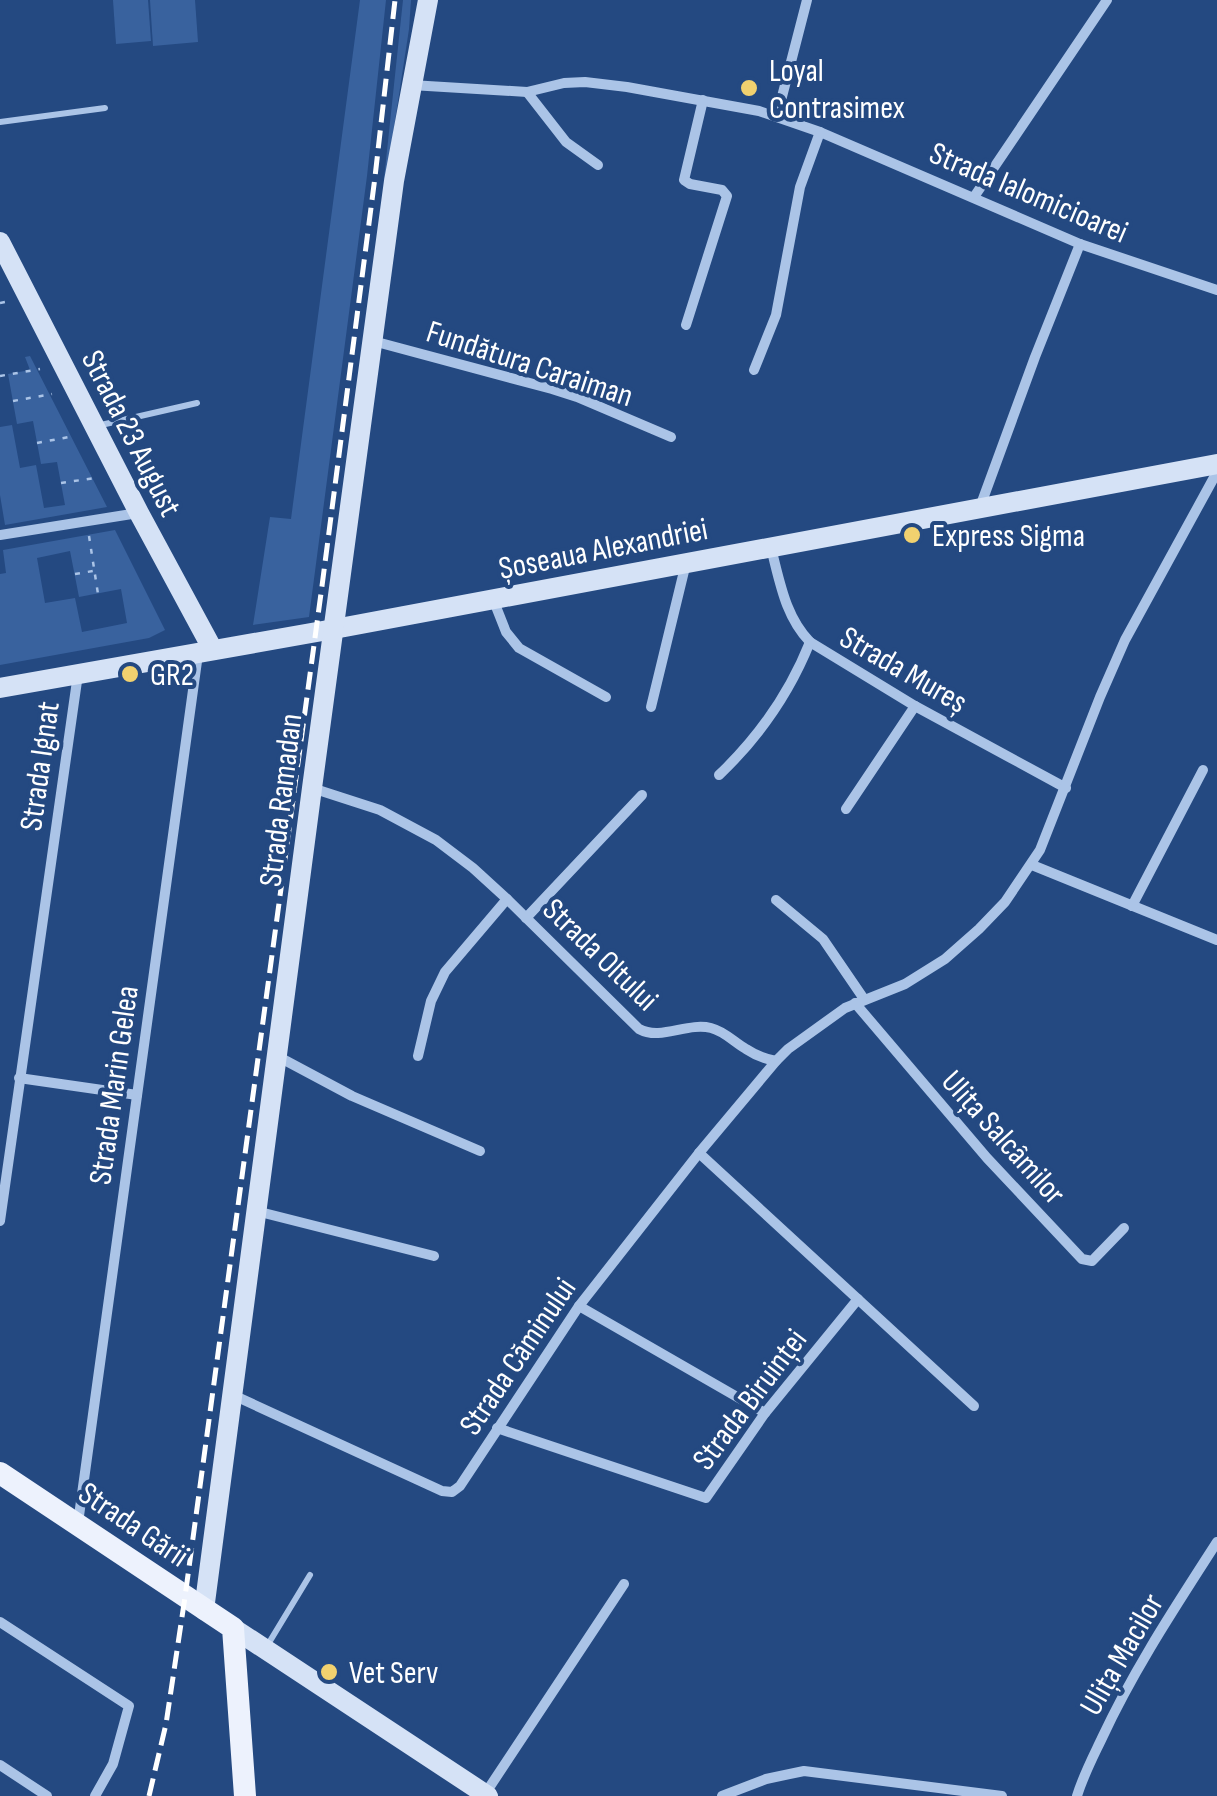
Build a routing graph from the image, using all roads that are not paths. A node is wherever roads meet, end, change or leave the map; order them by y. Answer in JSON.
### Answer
{"nodes":[{"id":1,"x":428,"y":0,"type":"edge"},
{"id":2,"x":808,"y":0,"type":"edge"},
{"id":3,"x":1106,"y":0,"type":"edge"},
{"id":4,"x":411,"y":85,"type":"junction"},
{"id":5,"x":527,"y":92,"type":"junction"},
{"id":6,"x":703,"y":100,"type":"junction"},
{"id":7,"x":105,"y":108,"type":"dead end"},
{"id":8,"x":777,"y":116,"type":"junction"},
{"id":9,"x":0,"y":122,"type":"edge"},
{"id":10,"x":820,"y":132,"type":"junction"},
{"id":11,"x":598,"y":164,"type":"dead end"},
{"id":12,"x":974,"y":198,"type":"junction"},
{"id":13,"x":0,"y":242,"type":"edge"},
{"id":14,"x":1080,"y":244,"type":"junction"},
{"id":15,"x":1217,"y":290,"type":"edge"},
{"id":16,"x":686,"y":325,"type":"dead end"},
{"id":17,"x":372,"y":341,"type":"junction"},
{"id":18,"x":754,"y":370,"type":"dead end"},
{"id":19,"x":197,"y":404,"type":"dead end"},
{"id":20,"x":95,"y":427,"type":"junction"},
{"id":21,"x":671,"y":437,"type":"dead end"},
{"id":22,"x":1217,"y":468,"type":"edge"},
{"id":23,"x":980,"y":508,"type":"junction"},
{"id":24,"x":138,"y":513,"type":"junction"},
{"id":25,"x":0,"y":536,"type":"edge"},
{"id":26,"x":771,"y":548,"type":"junction"},
{"id":27,"x":686,"y":563,"type":"junction"},
{"id":28,"x":493,"y":599,"type":"junction"},
{"id":29,"x":333,"y":629,"type":"junction"},
{"id":30,"x":810,"y":642,"type":"junction"},
{"id":31,"x":206,"y":651,"type":"junction"},
{"id":32,"x":78,"y":674,"type":"junction"},
{"id":33,"x":0,"y":688,"type":"edge"},
{"id":34,"x":606,"y":697,"type":"dead end"},
{"id":35,"x":915,"y":706,"type":"junction"},
{"id":36,"x":651,"y":707,"type":"dead end"},
{"id":37,"x":1203,"y":770,"type":"dead end"},
{"id":38,"x":719,"y":775,"type":"dead end"},
{"id":39,"x":312,"y":788,"type":"junction"},
{"id":40,"x":1066,"y":788,"type":"junction"},
{"id":41,"x":642,"y":795,"type":"dead end"},
{"id":42,"x":846,"y":808,"type":"dead end"},
{"id":43,"x":1032,"y":865,"type":"junction"},
{"id":44,"x":507,"y":899,"type":"junction"},
{"id":45,"x":776,"y":900,"type":"dead end"},
{"id":46,"x":1132,"y":906,"type":"junction"},
{"id":47,"x":526,"y":918,"type":"junction"},
{"id":48,"x":1217,"y":940,"type":"edge"},
{"id":49,"x":859,"y":1001,"type":"junction"},
{"id":50,"x":277,"y":1056,"type":"junction"},
{"id":51,"x":418,"y":1056,"type":"dead end"},
{"id":52,"x":776,"y":1062,"type":"junction"},
{"id":53,"x":19,"y":1078,"type":"junction"},
{"id":54,"x":137,"y":1095,"type":"junction"},
{"id":55,"x":480,"y":1150,"type":"dead end"},
{"id":56,"x":699,"y":1153,"type":"junction"},
{"id":57,"x":256,"y":1211,"type":"junction"},
{"id":58,"x":0,"y":1221,"type":"edge"},
{"id":59,"x":1124,"y":1228,"type":"dead end"},
{"id":60,"x":434,"y":1256,"type":"dead end"},
{"id":61,"x":858,"y":1299,"type":"junction"},
{"id":62,"x":579,"y":1306,"type":"junction"},
{"id":63,"x":233,"y":1395,"type":"junction"},
{"id":64,"x":974,"y":1406,"type":"dead end"},
{"id":65,"x":765,"y":1413,"type":"junction"},
{"id":66,"x":496,"y":1428,"type":"junction"},
{"id":67,"x":0,"y":1473,"type":"edge"},
{"id":68,"x":78,"y":1524,"type":"junction"},
{"id":69,"x":1217,"y":1542,"type":"edge"},
{"id":70,"x":310,"y":1574,"type":"dead end"},
{"id":71,"x":624,"y":1584,"type":"dead end"},
{"id":72,"x":204,"y":1610,"type":"junction"},
{"id":73,"x":0,"y":1622,"type":"edge"},
{"id":74,"x":233,"y":1628,"type":"junction"},
{"id":75,"x":265,"y":1650,"type":"junction"},
{"id":76,"x":0,"y":1764,"type":"edge"},
{"id":77,"x":486,"y":1795,"type":"edge"},
{"id":78,"x":47,"y":1796,"type":"edge"},
{"id":79,"x":95,"y":1796,"type":"edge"},
{"id":80,"x":245,"y":1796,"type":"edge"},
{"id":81,"x":722,"y":1796,"type":"edge"},
{"id":82,"x":1002,"y":1796,"type":"edge"},
{"id":83,"x":1077,"y":1796,"type":"edge"}],
"edges":[{"from":1,"to":4,"type":"street","name":"Strada Ramadan"},
{"from":2,"to":8,"type":"street"},
{"from":3,"to":12,"type":"street"},
{"from":4,"to":5,"type":"street","name":"Strada Ialomicioarei"},
{"from":4,"to":17,"type":"street","name":"Strada Ramadan"},
{"from":5,"to":6,"type":"street","name":"Strada Ialomicioarei"},
{"from":5,"to":11,"type":"street"},
{"from":6,"to":8,"type":"street","name":"Strada Ialomicioarei"},
{"from":6,"to":16,"type":"street"},
{"from":7,"to":9,"type":"lane"},
{"from":8,"to":10,"type":"street","name":"Strada Ialomicioarei"},
{"from":10,"to":12,"type":"street","name":"Strada Ialomicioarei"},
{"from":10,"to":18,"type":"street"},
{"from":12,"to":14,"type":"street","name":"Strada Ialomicioarei"},
{"from":13,"to":20,"type":"street","name":"Strada 23 August"},
{"from":14,"to":15,"type":"street","name":"Strada Ialomicioarei"},
{"from":14,"to":23,"type":"street"},
{"from":17,"to":21,"type":"street","name":"Fundătura Caraiman"},
{"from":17,"to":29,"type":"street","name":"Strada Ramadan"},
{"from":19,"to":20,"type":"lane"},
{"from":20,"to":24,"type":"street","name":"Strada 23 August"},
{"from":22,"to":23,"type":"street","name":"Șoseaua Alexandriei"},
{"from":22,"to":40,"type":"street"},
{"from":23,"to":26,"type":"street","name":"Șoseaua Alexandriei"},
{"from":24,"to":25,"type":"street"},
{"from":24,"to":31,"type":"street","name":"Strada 23 August"},
{"from":26,"to":27,"type":"street","name":"Șoseaua Alexandriei"},
{"from":26,"to":30,"type":"street","name":"Strada Mureș"},
{"from":27,"to":28,"type":"street","name":"Șoseaua Alexandriei"},
{"from":27,"to":36,"type":"street"},
{"from":28,"to":29,"type":"street","name":"Șoseaua Alexandriei"},
{"from":28,"to":34,"type":"street"},
{"from":29,"to":31,"type":"street","name":"Șoseaua Alexandriei"},
{"from":29,"to":39,"type":"street","name":"Strada Ramadan"},
{"from":30,"to":35,"type":"street","name":"Strada Mureș"},
{"from":30,"to":38,"type":"street"},
{"from":31,"to":32,"type":"street","name":"Șoseaua Alexandriei"},
{"from":31,"to":54,"type":"street","name":"Strada Marin Gelea"},
{"from":32,"to":33,"type":"street","name":"Șoseaua Alexandriei"},
{"from":32,"to":53,"type":"street","name":"Strada Ignat"},
{"from":35,"to":40,"type":"street","name":"Strada Mureș"},
{"from":35,"to":42,"type":"street"},
{"from":37,"to":46,"type":"street"},
{"from":39,"to":44,"type":"street","name":"Strada Oltului"},
{"from":39,"to":50,"type":"street","name":"Strada Ramadan"},
{"from":40,"to":43,"type":"street"},
{"from":41,"to":47,"type":"street"},
{"from":43,"to":46,"type":"street"},
{"from":43,"to":49,"type":"street"},
{"from":44,"to":47,"type":"street","name":"Strada Oltului"},
{"from":44,"to":51,"type":"street"},
{"from":45,"to":49,"type":"street"},
{"from":46,"to":48,"type":"street"},
{"from":47,"to":52,"type":"street","name":"Strada Oltului"},
{"from":49,"to":52,"type":"street"},
{"from":49,"to":59,"type":"street","name":"Ulița Salcâmilor"},
{"from":50,"to":55,"type":"street"},
{"from":50,"to":57,"type":"street","name":"Strada Ramadan"},
{"from":52,"to":56,"type":"street","name":"Strada Căminului"},
{"from":53,"to":54,"type":"street"},
{"from":53,"to":58,"type":"street","name":"Strada Ignat"},
{"from":54,"to":68,"type":"street","name":"Strada Marin Gelea"},
{"from":56,"to":61,"type":"street"},
{"from":56,"to":62,"type":"street","name":"Strada Căminului"},
{"from":57,"to":60,"type":"street"},
{"from":57,"to":63,"type":"street","name":"Strada Ramadan"},
{"from":61,"to":64,"type":"street"},
{"from":61,"to":65,"type":"street","name":"Strada Biruinței"},
{"from":62,"to":65,"type":"street"},
{"from":62,"to":66,"type":"street","name":"Strada Căminului"},
{"from":63,"to":66,"type":"street","name":"Strada Căminului"},
{"from":63,"to":72,"type":"street","name":"Strada Ramadan"},
{"from":65,"to":66,"type":"street","name":"Strada Biruinței"},
{"from":67,"to":68,"type":"main road","name":"Strada Gării"},
{"from":68,"to":72,"type":"main road","name":"Strada Gării"},
{"from":69,"to":83,"type":"street","name":"Ulița Macilor"},
{"from":70,"to":75,"type":"lane"},
{"from":71,"to":77,"type":"street"},
{"from":72,"to":74,"type":"main road","name":"Strada Gării"},
{"from":73,"to":79,"type":"street"},
{"from":74,"to":75,"type":"street"},
{"from":74,"to":80,"type":"main road"},
{"from":75,"to":77,"type":"street"},
{"from":76,"to":78,"type":"street"},
{"from":81,"to":82,"type":"street"}]}
